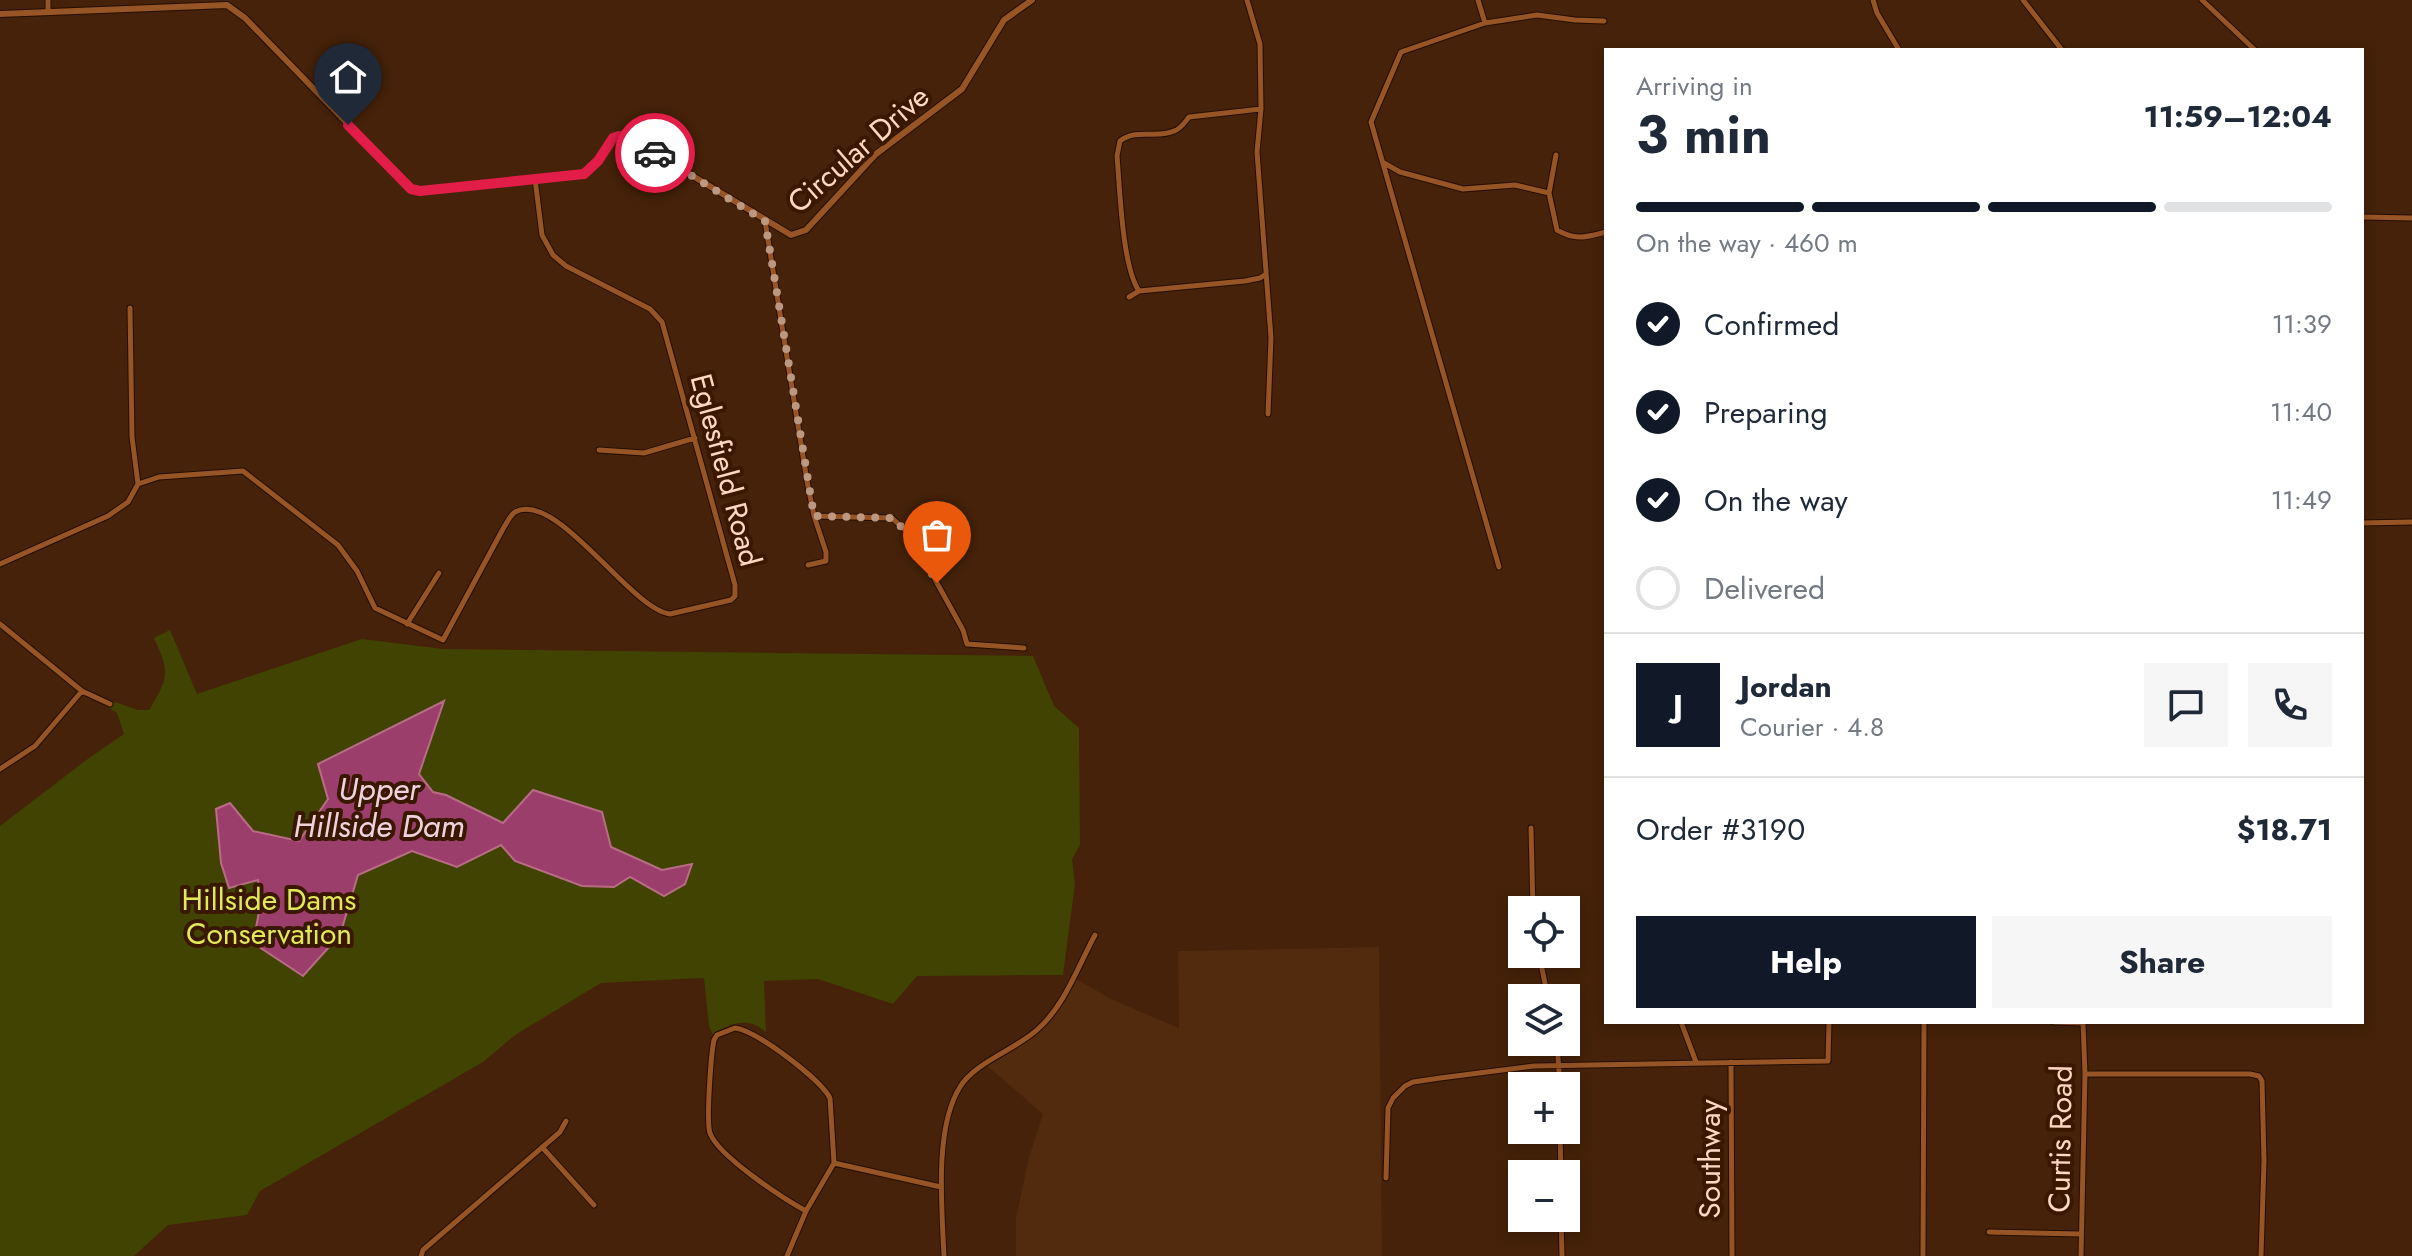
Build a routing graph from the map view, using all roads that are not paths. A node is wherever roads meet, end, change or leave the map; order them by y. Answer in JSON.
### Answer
{"nodes":[{"id":1,"x":48,"y":0,"type":"edge"},
{"id":2,"x":1032,"y":0,"type":"edge"},
{"id":3,"x":1247,"y":0,"type":"edge"},
{"id":4,"x":1478,"y":0,"type":"edge"},
{"id":5,"x":1873,"y":0,"type":"edge"},
{"id":6,"x":2023,"y":0,"type":"edge"},
{"id":7,"x":2202,"y":0,"type":"edge"},
{"id":8,"x":48,"y":11,"type":"junction"},
{"id":9,"x":0,"y":14,"type":"edge"},
{"id":10,"x":1604,"y":21,"type":"dead end"},
{"id":11,"x":1485,"y":23,"type":"junction"},
{"id":12,"x":1898,"y":48,"type":"edge"},
{"id":13,"x":2060,"y":48,"type":"edge"},
{"id":14,"x":2253,"y":48,"type":"edge"},
{"id":15,"x":1261,"y":109,"type":"junction"},
{"id":16,"x":1556,"y":155,"type":"dead end"},
{"id":17,"x":1383,"y":163,"type":"junction"},
{"id":18,"x":535,"y":179,"type":"junction"},
{"id":19,"x":1549,"y":193,"type":"junction"},
{"id":20,"x":2364,"y":217,"type":"edge"},
{"id":21,"x":2412,"y":218,"type":"edge"},
{"id":22,"x":765,"y":221,"type":"junction"},
{"id":23,"x":1604,"y":232,"type":"edge"},
{"id":24,"x":1266,"y":274,"type":"junction"},
{"id":25,"x":1139,"y":291,"type":"junction"},
{"id":26,"x":1129,"y":297,"type":"dead end"},
{"id":27,"x":130,"y":308,"type":"dead end"},
{"id":28,"x":1268,"y":414,"type":"dead end"},
{"id":29,"x":695,"y":438,"type":"junction"},
{"id":30,"x":599,"y":450,"type":"dead end"},
{"id":31,"x":138,"y":484,"type":"junction"},
{"id":32,"x":814,"y":516,"type":"junction"},
{"id":33,"x":2412,"y":522,"type":"edge"},
{"id":34,"x":2364,"y":523,"type":"edge"},
{"id":35,"x":0,"y":564,"type":"edge"},
{"id":36,"x":808,"y":565,"type":"dead end"},
{"id":37,"x":1499,"y":567,"type":"dead end"},
{"id":38,"x":439,"y":573,"type":"dead end"},
{"id":39,"x":0,"y":624,"type":"edge"},
{"id":40,"x":407,"y":624,"type":"junction"},
{"id":41,"x":1024,"y":648,"type":"dead end"},
{"id":42,"x":82,"y":691,"type":"junction"},
{"id":43,"x":110,"y":704,"type":"dead end"},
{"id":44,"x":0,"y":769,"type":"edge"},
{"id":45,"x":1531,"y":828,"type":"dead end"},
{"id":46,"x":1533,"y":896,"type":"edge"},
{"id":47,"x":1095,"y":935,"type":"dead end"},
{"id":48,"x":1682,"y":1024,"type":"edge"},
{"id":49,"x":1829,"y":1024,"type":"edge"},
{"id":50,"x":1924,"y":1024,"type":"edge"},
{"id":51,"x":2083,"y":1024,"type":"edge"},
{"id":52,"x":1558,"y":1056,"type":"edge"},
{"id":53,"x":1696,"y":1062,"type":"junction"},
{"id":54,"x":1731,"y":1062,"type":"junction"},
{"id":55,"x":1559,"y":1066,"type":"junction"},
{"id":56,"x":1559,"y":1072,"type":"edge"},
{"id":57,"x":2085,"y":1074,"type":"junction"},
{"id":58,"x":566,"y":1121,"type":"dead end"},
{"id":59,"x":542,"y":1147,"type":"junction"},
{"id":60,"x":834,"y":1163,"type":"junction"},
{"id":61,"x":1386,"y":1178,"type":"dead end"},
{"id":62,"x":941,"y":1187,"type":"junction"},
{"id":63,"x":594,"y":1205,"type":"dead end"},
{"id":64,"x":806,"y":1211,"type":"junction"},
{"id":65,"x":1561,"y":1232,"type":"edge"},
{"id":66,"x":1989,"y":1232,"type":"dead end"},
{"id":67,"x":2081,"y":1234,"type":"junction"},
{"id":68,"x":421,"y":1256,"type":"edge"},
{"id":69,"x":787,"y":1256,"type":"edge"},
{"id":70,"x":944,"y":1256,"type":"edge"},
{"id":71,"x":1562,"y":1256,"type":"edge"},
{"id":72,"x":1732,"y":1256,"type":"edge"},
{"id":73,"x":1923,"y":1256,"type":"edge"},
{"id":74,"x":2081,"y":1256,"type":"edge"},
{"id":75,"x":2261,"y":1256,"type":"edge"}],
"edges":[{"from":1,"to":8,"type":"street"},
{"from":2,"to":22,"type":"street","name":"Circular Drive"},
{"from":3,"to":15,"type":"street"},
{"from":4,"to":11,"type":"street"},
{"from":5,"to":12,"type":"street"},
{"from":6,"to":13,"type":"street"},
{"from":7,"to":14,"type":"street"},
{"from":8,"to":9,"type":"street"},
{"from":8,"to":18,"type":"street"},
{"from":10,"to":11,"type":"street"},
{"from":11,"to":17,"type":"street"},
{"from":15,"to":24,"type":"street"},
{"from":15,"to":25,"type":"street"},
{"from":16,"to":19,"type":"street"},
{"from":17,"to":19,"type":"street"},
{"from":17,"to":37,"type":"street"},
{"from":18,"to":22,"type":"street","name":"Circular Drive"},
{"from":18,"to":29,"type":"street","name":"Eglesfield Road"},
{"from":19,"to":23,"type":"street"},
{"from":20,"to":21,"type":"street"},
{"from":22,"to":32,"type":"street"},
{"from":24,"to":25,"type":"street"},
{"from":24,"to":28,"type":"street"},
{"from":25,"to":26,"type":"street"},
{"from":27,"to":31,"type":"street"},
{"from":29,"to":30,"type":"street"},
{"from":29,"to":40,"type":"street","name":"Eglesfield Road"},
{"from":31,"to":35,"type":"street"},
{"from":31,"to":40,"type":"street"},
{"from":32,"to":36,"type":"street"},
{"from":32,"to":41,"type":"street"},
{"from":33,"to":34,"type":"street"},
{"from":38,"to":40,"type":"street"},
{"from":39,"to":42,"type":"street"},
{"from":42,"to":43,"type":"street"},
{"from":42,"to":44,"type":"street"},
{"from":45,"to":46,"type":"street"},
{"from":47,"to":62,"type":"street"},
{"from":48,"to":53,"type":"street"},
{"from":49,"to":54,"type":"street"},
{"from":50,"to":73,"type":"street"},
{"from":51,"to":57,"type":"street","name":"Curtis Road"},
{"from":52,"to":55,"type":"street"},
{"from":53,"to":54,"type":"street"},
{"from":53,"to":55,"type":"street"},
{"from":54,"to":72,"type":"street","name":"Southway"},
{"from":55,"to":56,"type":"street"},
{"from":55,"to":61,"type":"street"},
{"from":57,"to":67,"type":"street","name":"Curtis Road"},
{"from":57,"to":75,"type":"street"},
{"from":58,"to":59,"type":"street"},
{"from":59,"to":63,"type":"street"},
{"from":59,"to":68,"type":"street"},
{"from":60,"to":62,"type":"street"},
{"from":60,"to":64,"type":"street"},
{"from":60,"to":64,"type":"street"},
{"from":62,"to":70,"type":"street"},
{"from":64,"to":69,"type":"street"},
{"from":65,"to":71,"type":"street"},
{"from":66,"to":67,"type":"street"},
{"from":67,"to":74,"type":"street","name":"Curtis Road"}]}
